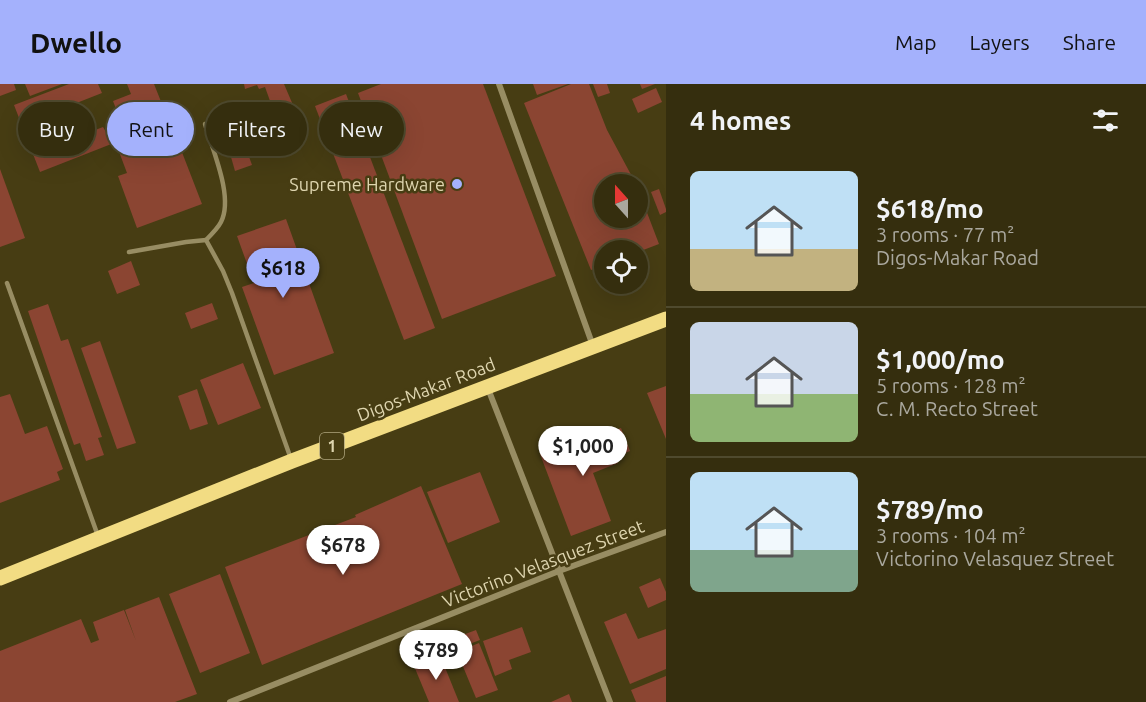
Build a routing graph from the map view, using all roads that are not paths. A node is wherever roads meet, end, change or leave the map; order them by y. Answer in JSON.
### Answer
{"nodes":[{"id":1,"x":499,"y":84,"type":"edge"},
{"id":2,"x":205,"y":124,"type":"dead end"},
{"id":3,"x":206,"y":240,"type":"junction"},
{"id":4,"x":129,"y":252,"type":"dead end"},
{"id":5,"x":7,"y":282,"type":"dead end"},
{"id":6,"x":666,"y":319,"type":"edge"},
{"id":7,"x":593,"y":346,"type":"junction"},
{"id":8,"x":487,"y":386,"type":"junction"},
{"id":9,"x":292,"y":461,"type":"junction"},
{"id":10,"x":666,"y":532,"type":"edge"},
{"id":11,"x":99,"y":539,"type":"junction"},
{"id":12,"x":559,"y":571,"type":"junction"},
{"id":13,"x":0,"y":578,"type":"edge"},
{"id":14,"x":230,"y":702,"type":"edge"},
{"id":15,"x":610,"y":702,"type":"edge"}],
"edges":[{"from":1,"to":7,"type":"street"},
{"from":2,"to":3,"type":"lane"},
{"from":3,"to":4,"type":"lane"},
{"from":3,"to":9,"type":"lane"},
{"from":5,"to":11,"type":"lane"},
{"from":6,"to":7,"type":"main road","name":"Digos-Makar Road","number":"1"},
{"from":7,"to":8,"type":"main road","name":"Digos-Makar Road","number":"1"},
{"from":8,"to":9,"type":"main road","name":"Digos-Makar Road","number":"1"},
{"from":8,"to":12,"type":"street"},
{"from":9,"to":11,"type":"main road","name":"Digos-Makar Road","number":"1"},
{"from":10,"to":12,"type":"street","name":"Victorino Velasquez Street"},
{"from":11,"to":13,"type":"main road","name":"Digos-Makar Road","number":"1"},
{"from":12,"to":14,"type":"street","name":"Victorino Velasquez Street"},
{"from":12,"to":15,"type":"street"}]}
